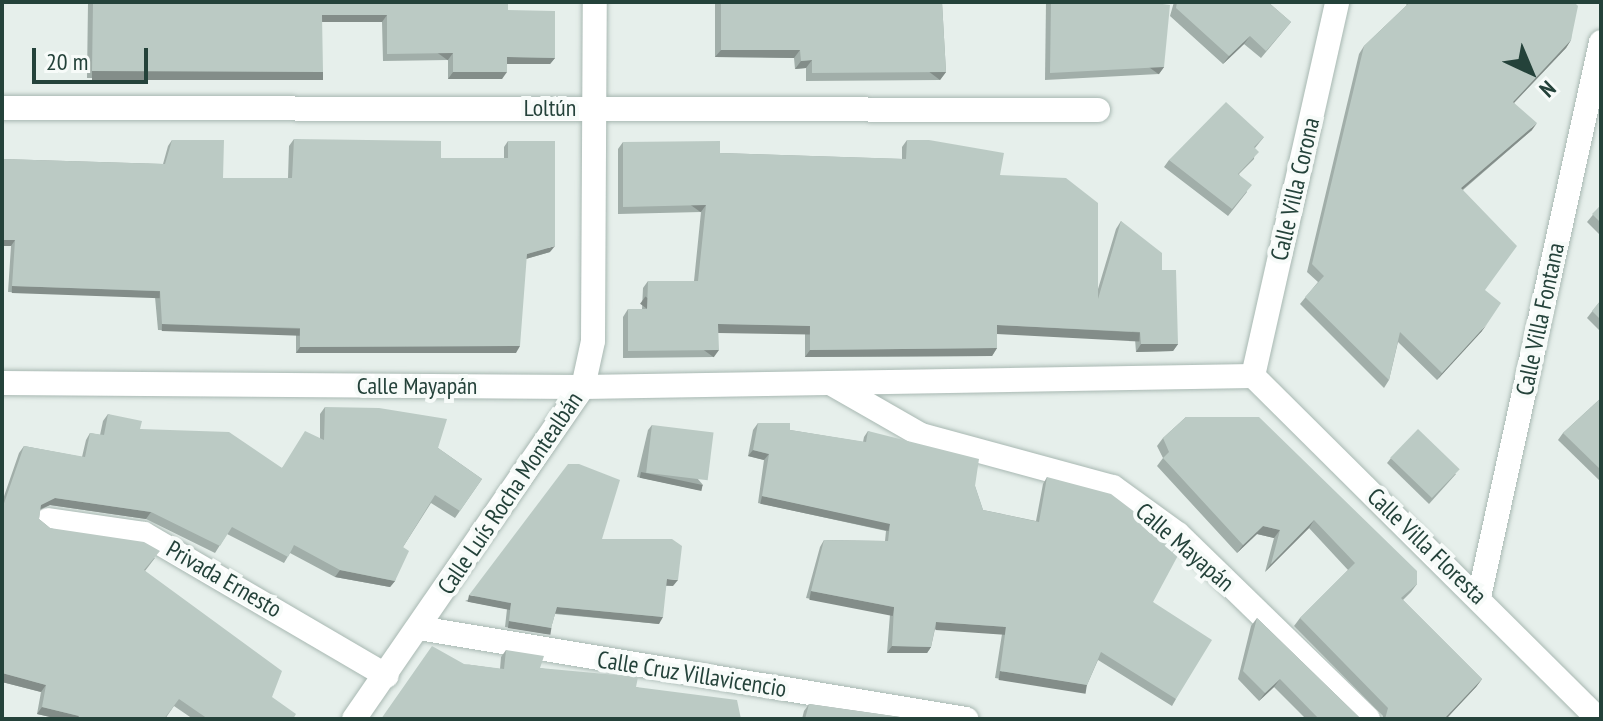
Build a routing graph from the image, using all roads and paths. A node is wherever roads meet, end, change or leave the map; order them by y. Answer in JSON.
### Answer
{"nodes":[{"id":1,"x":595,"y":2,"type":"edge"},
{"id":2,"x":1337,"y":2,"type":"edge"},
{"id":3,"x":1601,"y":42,"type":"edge"},
{"id":4,"x":2,"y":108,"type":"edge"},
{"id":5,"x":596,"y":108,"type":"junction"},
{"id":6,"x":1098,"y":110,"type":"dead end"},
{"id":7,"x":1253,"y":376,"type":"junction"},
{"id":8,"x":2,"y":383,"type":"edge"},
{"id":9,"x":832,"y":384,"type":"junction"},
{"id":10,"x":583,"y":387,"type":"junction"},
{"id":11,"x":48,"y":520,"type":"dead end"},
{"id":12,"x":1479,"y":597,"type":"junction"},
{"id":13,"x":419,"y":628,"type":"junction"},
{"id":14,"x":387,"y":676,"type":"junction"},
{"id":15,"x":354,"y":719,"type":"edge"},
{"id":16,"x":966,"y":719,"type":"edge"},
{"id":17,"x":1368,"y":719,"type":"edge"},
{"id":18,"x":1598,"y":719,"type":"edge"}],
"edges":[{"from":1,"to":5,"type":"street","name":"Calle Luís Rocha Montealbán"},
{"from":2,"to":7,"type":"street","name":"Calle Villa Corona"},
{"from":3,"to":12,"type":"street","name":"Calle Villa Fontana"},
{"from":4,"to":5,"type":"street","name":"Loltún"},
{"from":5,"to":6,"type":"street","name":"Loltún"},
{"from":5,"to":10,"type":"street","name":"Calle Luís Rocha Montealbán"},
{"from":7,"to":9,"type":"street","name":"Calle Mayapán"},
{"from":7,"to":12,"type":"street","name":"Calle Villa Floresta"},
{"from":8,"to":10,"type":"street","name":"Calle Mayapán"},
{"from":9,"to":10,"type":"street","name":"Calle Mayapán"},
{"from":9,"to":17,"type":"street","name":"Calle Mayapán"},
{"from":10,"to":13,"type":"street","name":"Calle Luís Rocha Montealbán"},
{"from":11,"to":14,"type":"street","name":"Privada Ernesto"},
{"from":12,"to":18,"type":"street","name":"Calle Villa Floresta"},
{"from":13,"to":14,"type":"street","name":"Calle Luís Rocha Montealbán"},
{"from":13,"to":16,"type":"street","name":"Calle Cruz Villavicencio"},
{"from":14,"to":15,"type":"street","name":"Calle Luís Rocha Montealbán"}]}
